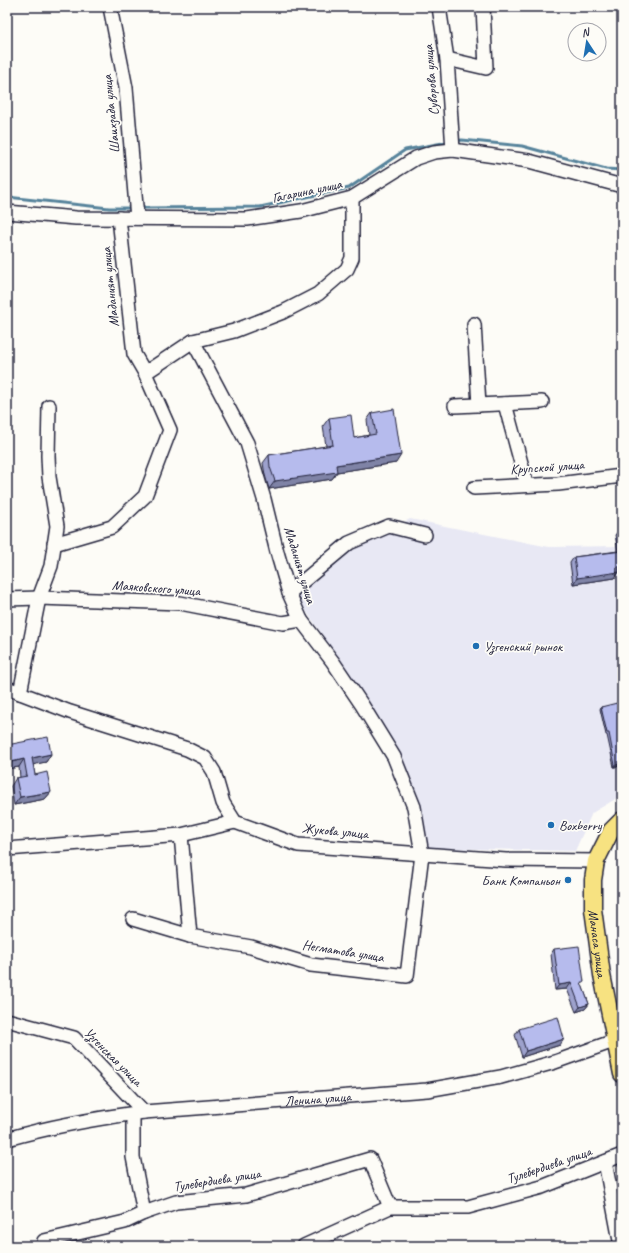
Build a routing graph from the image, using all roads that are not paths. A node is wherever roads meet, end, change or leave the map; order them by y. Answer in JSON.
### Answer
{"nodes":[{"id":1,"x":110,"y":7,"type":"edge"},
{"id":2,"x":439,"y":7,"type":"edge"},
{"id":3,"x":483,"y":7,"type":"edge"},
{"id":4,"x":447,"y":59,"type":"junction"},
{"id":5,"x":452,"y":150,"type":"junction"},
{"id":6,"x":622,"y":186,"type":"edge"},
{"id":7,"x":352,"y":198,"type":"junction"},
{"id":8,"x":7,"y":212,"type":"edge"},
{"id":9,"x":119,"y":218,"type":"junction"},
{"id":10,"x":137,"y":218,"type":"junction"},
{"id":11,"x":474,"y":324,"type":"dead end"},
{"id":12,"x":192,"y":341,"type":"junction"},
{"id":13,"x":145,"y":373,"type":"junction"},
{"id":14,"x":542,"y":402,"type":"dead end"},
{"id":15,"x":505,"y":404,"type":"junction"},
{"id":16,"x":479,"y":405,"type":"junction"},
{"id":17,"x":49,"y":406,"type":"dead end"},
{"id":18,"x":455,"y":406,"type":"dead end"},
{"id":19,"x":622,"y":476,"type":"edge"},
{"id":20,"x":527,"y":486,"type":"junction"},
{"id":21,"x":474,"y":488,"type":"dead end"},
{"id":22,"x":426,"y":536,"type":"dead end"},
{"id":23,"x":54,"y":544,"type":"junction"},
{"id":24,"x":289,"y":593,"type":"junction"},
{"id":25,"x":39,"y":598,"type":"junction"},
{"id":26,"x":7,"y":600,"type":"edge"},
{"id":27,"x":301,"y":620,"type":"junction"},
{"id":28,"x":7,"y":688,"type":"edge"},
{"id":29,"x":20,"y":693,"type":"junction"},
{"id":30,"x":622,"y":820,"type":"edge"},
{"id":31,"x":236,"y":822,"type":"junction"},
{"id":32,"x":181,"y":835,"type":"junction"},
{"id":33,"x":7,"y":850,"type":"edge"},
{"id":34,"x":422,"y":854,"type":"junction"},
{"id":35,"x":596,"y":861,"type":"junction"},
{"id":36,"x":133,"y":919,"type":"dead end"},
{"id":37,"x":190,"y":936,"type":"junction"},
{"id":38,"x":7,"y":1020,"type":"edge"},
{"id":39,"x":618,"y":1037,"type":"edge"},
{"id":40,"x":622,"y":1074,"type":"edge"},
{"id":41,"x":139,"y":1113,"type":"junction"},
{"id":42,"x":7,"y":1139,"type":"edge"},
{"id":43,"x":622,"y":1155,"type":"edge"},
{"id":44,"x":605,"y":1162,"type":"junction"},
{"id":45,"x":390,"y":1206,"type":"junction"},
{"id":46,"x":144,"y":1213,"type":"junction"},
{"id":47,"x":44,"y":1241,"type":"dead end"},
{"id":48,"x":304,"y":1246,"type":"edge"},
{"id":49,"x":621,"y":1246,"type":"edge"}],
"edges":[{"from":1,"to":10,"type":"street","name":"Шаихзада улица"},
{"from":2,"to":4,"type":"street","name":"Суворова улица"},
{"from":3,"to":4,"type":"street"},
{"from":4,"to":5,"type":"street","name":"Суворова улица"},
{"from":5,"to":6,"type":"street","name":"Гагарина улица"},
{"from":5,"to":7,"type":"street","name":"Гагарина улица"},
{"from":7,"to":10,"type":"street","name":"Гагарина улица"},
{"from":7,"to":12,"type":"street"},
{"from":8,"to":9,"type":"street","name":"Гагарина улица"},
{"from":9,"to":10,"type":"street","name":"Гагарина улица"},
{"from":9,"to":13,"type":"street","name":"Маданият улица"},
{"from":11,"to":16,"type":"street"},
{"from":12,"to":13,"type":"street"},
{"from":12,"to":24,"type":"street","name":"Маданият улица"},
{"from":13,"to":23,"type":"street","name":"Маданият улица"},
{"from":14,"to":15,"type":"street"},
{"from":15,"to":16,"type":"street"},
{"from":15,"to":20,"type":"street"},
{"from":16,"to":18,"type":"street"},
{"from":17,"to":23,"type":"street"},
{"from":19,"to":20,"type":"street","name":"Крупской улица"},
{"from":20,"to":21,"type":"street","name":"Крупской улица"},
{"from":22,"to":24,"type":"street"},
{"from":23,"to":25,"type":"street"},
{"from":24,"to":27,"type":"street","name":"Маданият улица"},
{"from":25,"to":26,"type":"street","name":"Маяковского улица"},
{"from":25,"to":27,"type":"street","name":"Маяковского улица"},
{"from":25,"to":29,"type":"street"},
{"from":27,"to":34,"type":"street","name":"Маданият улица"},
{"from":28,"to":29,"type":"street"},
{"from":29,"to":31,"type":"street"},
{"from":30,"to":35,"type":"main road","name":"Манаса улица"},
{"from":31,"to":32,"type":"street"},
{"from":31,"to":34,"type":"street","name":"Жукова улица"},
{"from":32,"to":33,"type":"street"},
{"from":32,"to":37,"type":"street"},
{"from":34,"to":35,"type":"street","name":"Жукова улица"},
{"from":34,"to":37,"type":"street","name":"Негматова улица"},
{"from":35,"to":39,"type":"main road","name":"Манаса улица"},
{"from":36,"to":37,"type":"street","name":"Негматова улица"},
{"from":38,"to":41,"type":"street","name":"Узгенская улица"},
{"from":39,"to":40,"type":"main road","name":"Манаса улица"},
{"from":39,"to":41,"type":"street","name":"Ленина улица"},
{"from":41,"to":42,"type":"street","name":"Ленина улица"},
{"from":41,"to":46,"type":"street"},
{"from":43,"to":44,"type":"street","name":"Тулебердиева улица"},
{"from":44,"to":45,"type":"street","name":"Тулебердиева улица"},
{"from":44,"to":49,"type":"street"},
{"from":45,"to":46,"type":"street","name":"Тулебердиева улица"},
{"from":45,"to":48,"type":"street","name":"Тулебердиева улица"},
{"from":46,"to":47,"type":"street","name":"Тулебердиева улица"}]}
